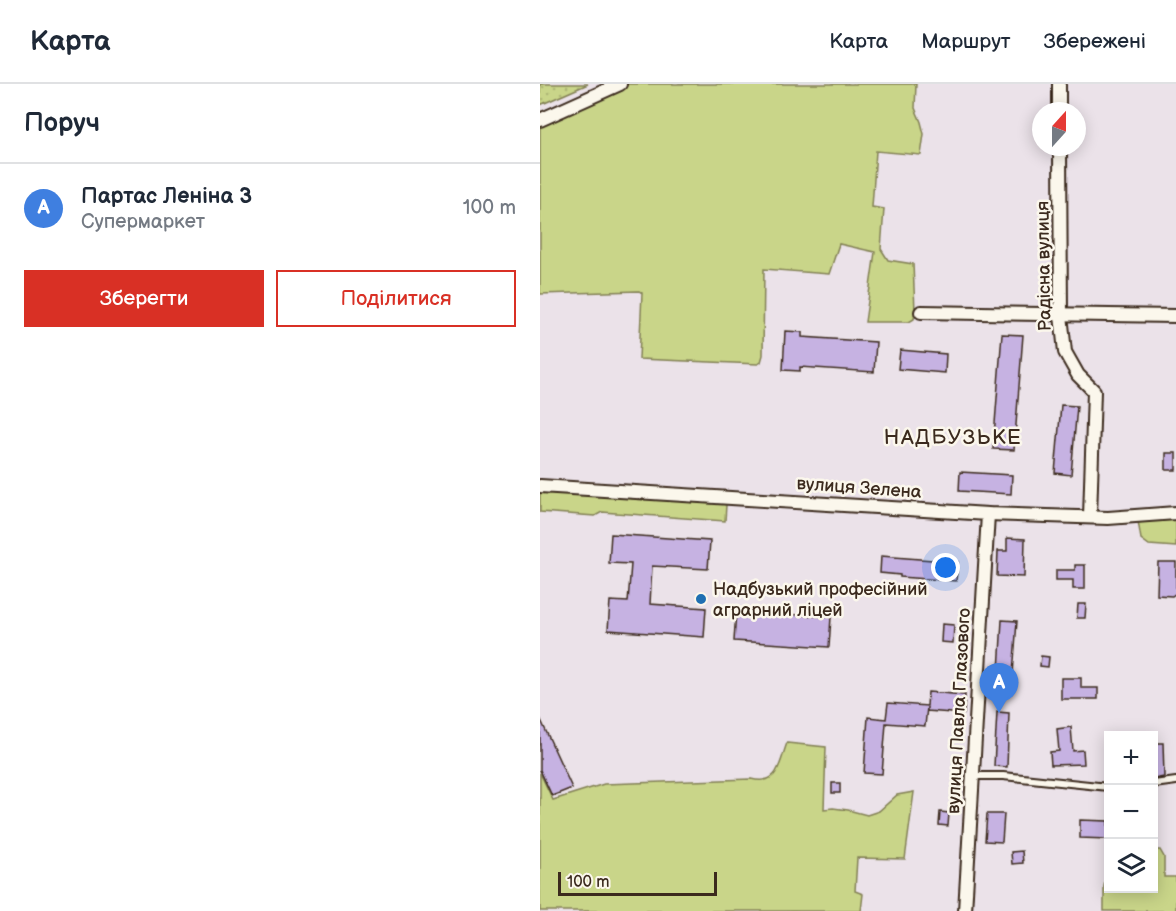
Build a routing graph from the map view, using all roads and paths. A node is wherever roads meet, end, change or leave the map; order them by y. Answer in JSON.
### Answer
{"nodes":[{"id":1,"x":620,"y":84,"type":"edge"},
{"id":2,"x":1059,"y":84,"type":"edge"},
{"id":3,"x":1059,"y":102,"type":"edge"},
{"id":4,"x":540,"y":120,"type":"edge"},
{"id":5,"x":1060,"y":156,"type":"edge"},
{"id":6,"x":921,"y":312,"type":"dead end"},
{"id":7,"x":1061,"y":315,"type":"junction"},
{"id":8,"x":1176,"y":316,"type":"edge"},
{"id":9,"x":540,"y":486,"type":"edge"},
{"id":10,"x":1176,"y":513,"type":"edge"},
{"id":11,"x":988,"y":514,"type":"junction"},
{"id":12,"x":1090,"y":517,"type":"junction"},
{"id":13,"x":973,"y":776,"type":"junction"},
{"id":14,"x":1176,"y":781,"type":"edge"},
{"id":15,"x":1158,"y":783,"type":"edge"},
{"id":16,"x":1104,"y":787,"type":"edge"},
{"id":17,"x":965,"y":911,"type":"edge"}],
"edges":[{"from":1,"to":4,"type":"street"},
{"from":2,"to":3,"type":"street"},
{"from":5,"to":7,"type":"street","name":"Радісна вулиця"},
{"from":6,"to":7,"type":"street"},
{"from":7,"to":8,"type":"street"},
{"from":7,"to":12,"type":"street","name":"Радісна вулиця"},
{"from":9,"to":11,"type":"street","name":"вулиця Зелена"},
{"from":10,"to":12,"type":"street","name":"вулиця Зелена"},
{"from":11,"to":12,"type":"street","name":"вулиця Зелена"},
{"from":11,"to":13,"type":"street","name":"вулиця Павла Глазового"},
{"from":13,"to":16,"type":"lane"},
{"from":13,"to":17,"type":"street","name":"вулиця Павла Глазового"},
{"from":14,"to":15,"type":"lane"}]}
